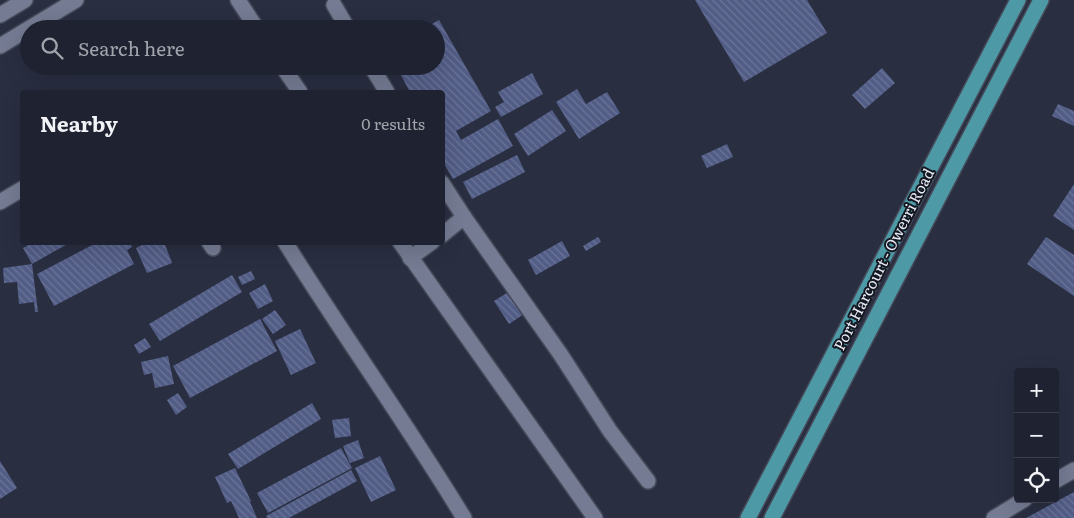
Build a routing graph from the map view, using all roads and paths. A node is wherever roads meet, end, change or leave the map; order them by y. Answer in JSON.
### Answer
{"nodes":[{"id":1,"x":25,"y":0,"type":"edge"},
{"id":2,"x":76,"y":0,"type":"edge"},
{"id":3,"x":238,"y":0,"type":"edge"},
{"id":4,"x":1018,"y":0,"type":"edge"},
{"id":5,"x":1041,"y":0,"type":"edge"},
{"id":6,"x":334,"y":6,"type":"dead end"},
{"id":7,"x":0,"y":15,"type":"edge"},
{"id":8,"x":43,"y":20,"type":"edge"},
{"id":9,"x":251,"y":20,"type":"edge"},
{"id":10,"x":343,"y":20,"type":"edge"},
{"id":11,"x":20,"y":34,"type":"edge"},
{"id":12,"x":0,"y":46,"type":"edge"},
{"id":13,"x":288,"y":75,"type":"edge"},
{"id":14,"x":377,"y":75,"type":"edge"},
{"id":15,"x":299,"y":90,"type":"edge"},
{"id":16,"x":386,"y":90,"type":"edge"},
{"id":17,"x":445,"y":188,"type":"edge"},
{"id":18,"x":20,"y":190,"type":"edge"},
{"id":19,"x":0,"y":202,"type":"edge"},
{"id":20,"x":464,"y":217,"type":"junction"},
{"id":21,"x":445,"y":233,"type":"edge"},
{"id":22,"x":287,"y":245,"type":"edge"},
{"id":23,"x":402,"y":245,"type":"edge"},
{"id":24,"x":428,"y":245,"type":"edge"},
{"id":25,"x":410,"y":258,"type":"junction"},
{"id":26,"x":1074,"y":470,"type":"edge"},
{"id":27,"x":1059,"y":479,"type":"edge"},
{"id":28,"x":648,"y":481,"type":"dead end"},
{"id":29,"x":1018,"y":503,"type":"edge"},
{"id":30,"x":464,"y":518,"type":"edge"},
{"id":31,"x":595,"y":518,"type":"edge"},
{"id":32,"x":748,"y":518,"type":"edge"},
{"id":33,"x":772,"y":518,"type":"edge"},
{"id":34,"x":994,"y":518,"type":"edge"}],
"edges":[{"from":1,"to":7,"type":"street"},
{"from":2,"to":8,"type":"street"},
{"from":3,"to":9,"type":"street"},
{"from":4,"to":32,"type":"main road","name":"Port Harcourt - Owerri Road"},
{"from":5,"to":33,"type":"main road","name":"Port Harcourt - Owerri Road"},
{"from":6,"to":10,"type":"street"},
{"from":11,"to":12,"type":"street"},
{"from":13,"to":15,"type":"street"},
{"from":14,"to":16,"type":"street"},
{"from":17,"to":20,"type":"street"},
{"from":18,"to":19,"type":"street"},
{"from":20,"to":21,"type":"street"},
{"from":20,"to":28,"type":"street"},
{"from":22,"to":30,"type":"street"},
{"from":23,"to":25,"type":"street"},
{"from":24,"to":25,"type":"street"},
{"from":25,"to":31,"type":"street"},
{"from":26,"to":27,"type":"street"},
{"from":29,"to":34,"type":"street"}]}
